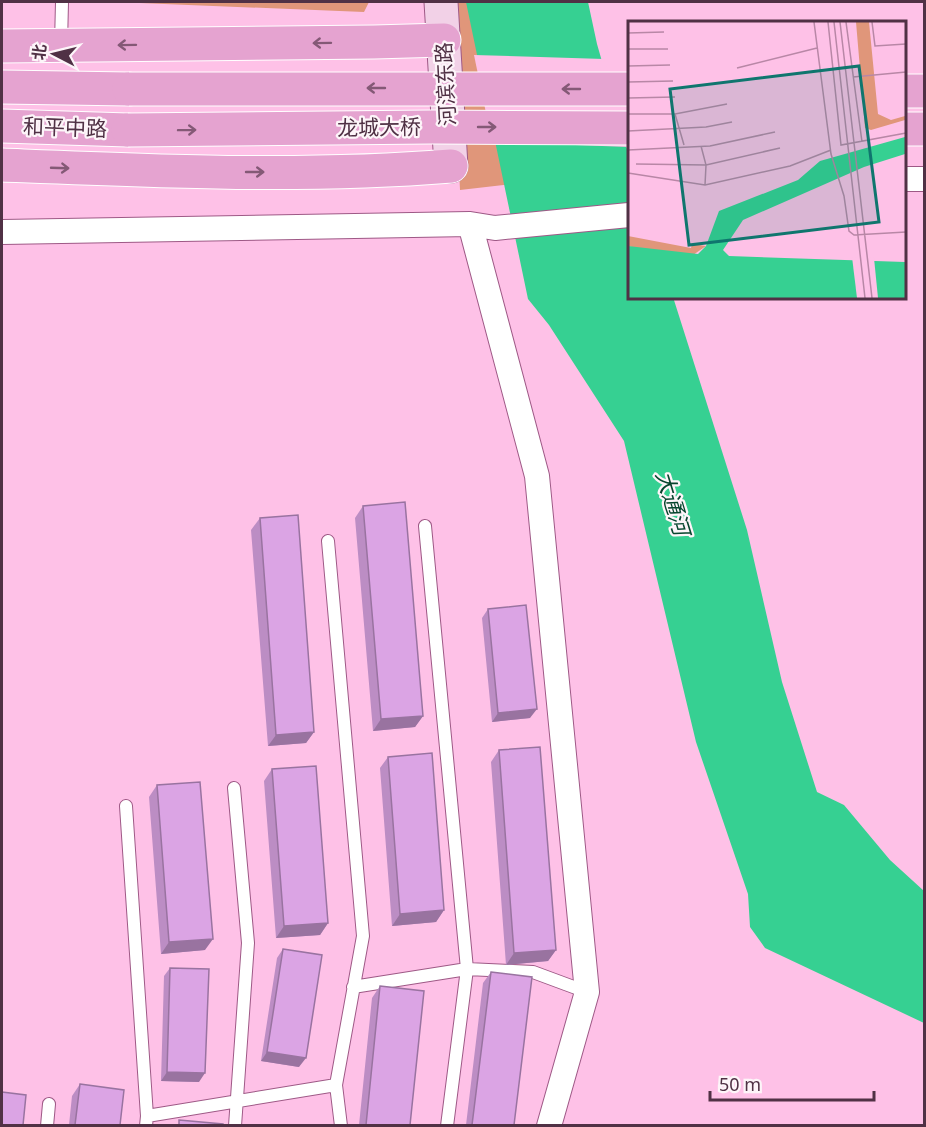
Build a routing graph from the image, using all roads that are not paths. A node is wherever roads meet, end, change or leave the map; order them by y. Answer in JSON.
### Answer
{"nodes":[{"id":1,"x":62,"y":2,"type":"edge"},
{"id":2,"x":431,"y":2,"type":"edge"},
{"id":3,"x":441,"y":2,"type":"edge"},
{"id":4,"x":439,"y":40,"type":"junction"},
{"id":5,"x":61,"y":45,"type":"junction"},
{"id":6,"x":2,"y":46,"type":"edge"},
{"id":7,"x":2,"y":87,"type":"edge"},
{"id":8,"x":129,"y":89,"type":"joint"},
{"id":9,"x":628,"y":89,"type":"edge"},
{"id":10,"x":905,"y":91,"type":"edge"},
{"id":11,"x":924,"y":91,"type":"edge"},
{"id":12,"x":2,"y":126,"type":"edge"},
{"id":13,"x":628,"y":128,"type":"edge"},
{"id":14,"x":905,"y":129,"type":"edge"},
{"id":15,"x":924,"y":129,"type":"edge"},
{"id":16,"x":128,"y":130,"type":"joint"},
{"id":17,"x":2,"y":165,"type":"edge"},
{"id":18,"x":924,"y":178,"type":"edge"},
{"id":19,"x":905,"y":179,"type":"edge"},
{"id":20,"x":628,"y":215,"type":"edge"},
{"id":21,"x":470,"y":224,"type":"junction"},
{"id":22,"x":2,"y":232,"type":"edge"},
{"id":23,"x":425,"y":526,"type":"dead end"},
{"id":24,"x":328,"y":541,"type":"dead end"},
{"id":25,"x":234,"y":788,"type":"dead end"},
{"id":26,"x":126,"y":806,"type":"dead end"},
{"id":27,"x":467,"y":969,"type":"junction"},
{"id":28,"x":354,"y":987,"type":"junction"},
{"id":29,"x":587,"y":992,"type":"junction"},
{"id":30,"x":336,"y":1085,"type":"junction"},
{"id":31,"x":237,"y":1101,"type":"junction"},
{"id":32,"x":50,"y":1104,"type":"dead end"},
{"id":33,"x":147,"y":1121,"type":"edge"},
{"id":34,"x":47,"y":1125,"type":"edge"},
{"id":35,"x":235,"y":1125,"type":"edge"},
{"id":36,"x":341,"y":1125,"type":"edge"},
{"id":37,"x":447,"y":1125,"type":"edge"},
{"id":38,"x":549,"y":1125,"type":"edge"}],
"edges":[{"from":1,"to":5,"type":"lane"},
{"from":2,"to":4,"type":"main road","name":"河滨东路"},
{"from":3,"to":4,"type":"main road","name":"河滨东路"},
{"from":4,"to":5,"type":"main road","one_way":true},
{"from":17,"to":4,"type":"main road","name":"河滨东路","one_way":true},
{"from":5,"to":6,"type":"main road"},
{"from":7,"to":8,"type":"main road","name":"和平中路"},
{"from":9,"to":8,"type":"main road","name":"龙城大桥","one_way":true,"bridge":true},
{"from":10,"to":11,"type":"main road"},
{"from":12,"to":16,"type":"main road","name":"和平中路"},
{"from":16,"to":13,"type":"main road","name":"龙城大桥","one_way":true,"bridge":true},
{"from":14,"to":15,"type":"main road"},
{"from":18,"to":19,"type":"street"},
{"from":20,"to":21,"type":"street"},
{"from":21,"to":22,"type":"street"},
{"from":21,"to":29,"type":"street"},
{"from":23,"to":27,"type":"lane"},
{"from":24,"to":28,"type":"lane"},
{"from":25,"to":31,"type":"lane"},
{"from":26,"to":33,"type":"lane"},
{"from":27,"to":28,"type":"lane"},
{"from":27,"to":29,"type":"lane"},
{"from":27,"to":37,"type":"lane"},
{"from":28,"to":30,"type":"lane"},
{"from":29,"to":38,"type":"street"},
{"from":30,"to":31,"type":"lane"},
{"from":30,"to":36,"type":"lane"},
{"from":31,"to":33,"type":"lane"},
{"from":31,"to":35,"type":"lane"},
{"from":32,"to":34,"type":"lane"}]}
